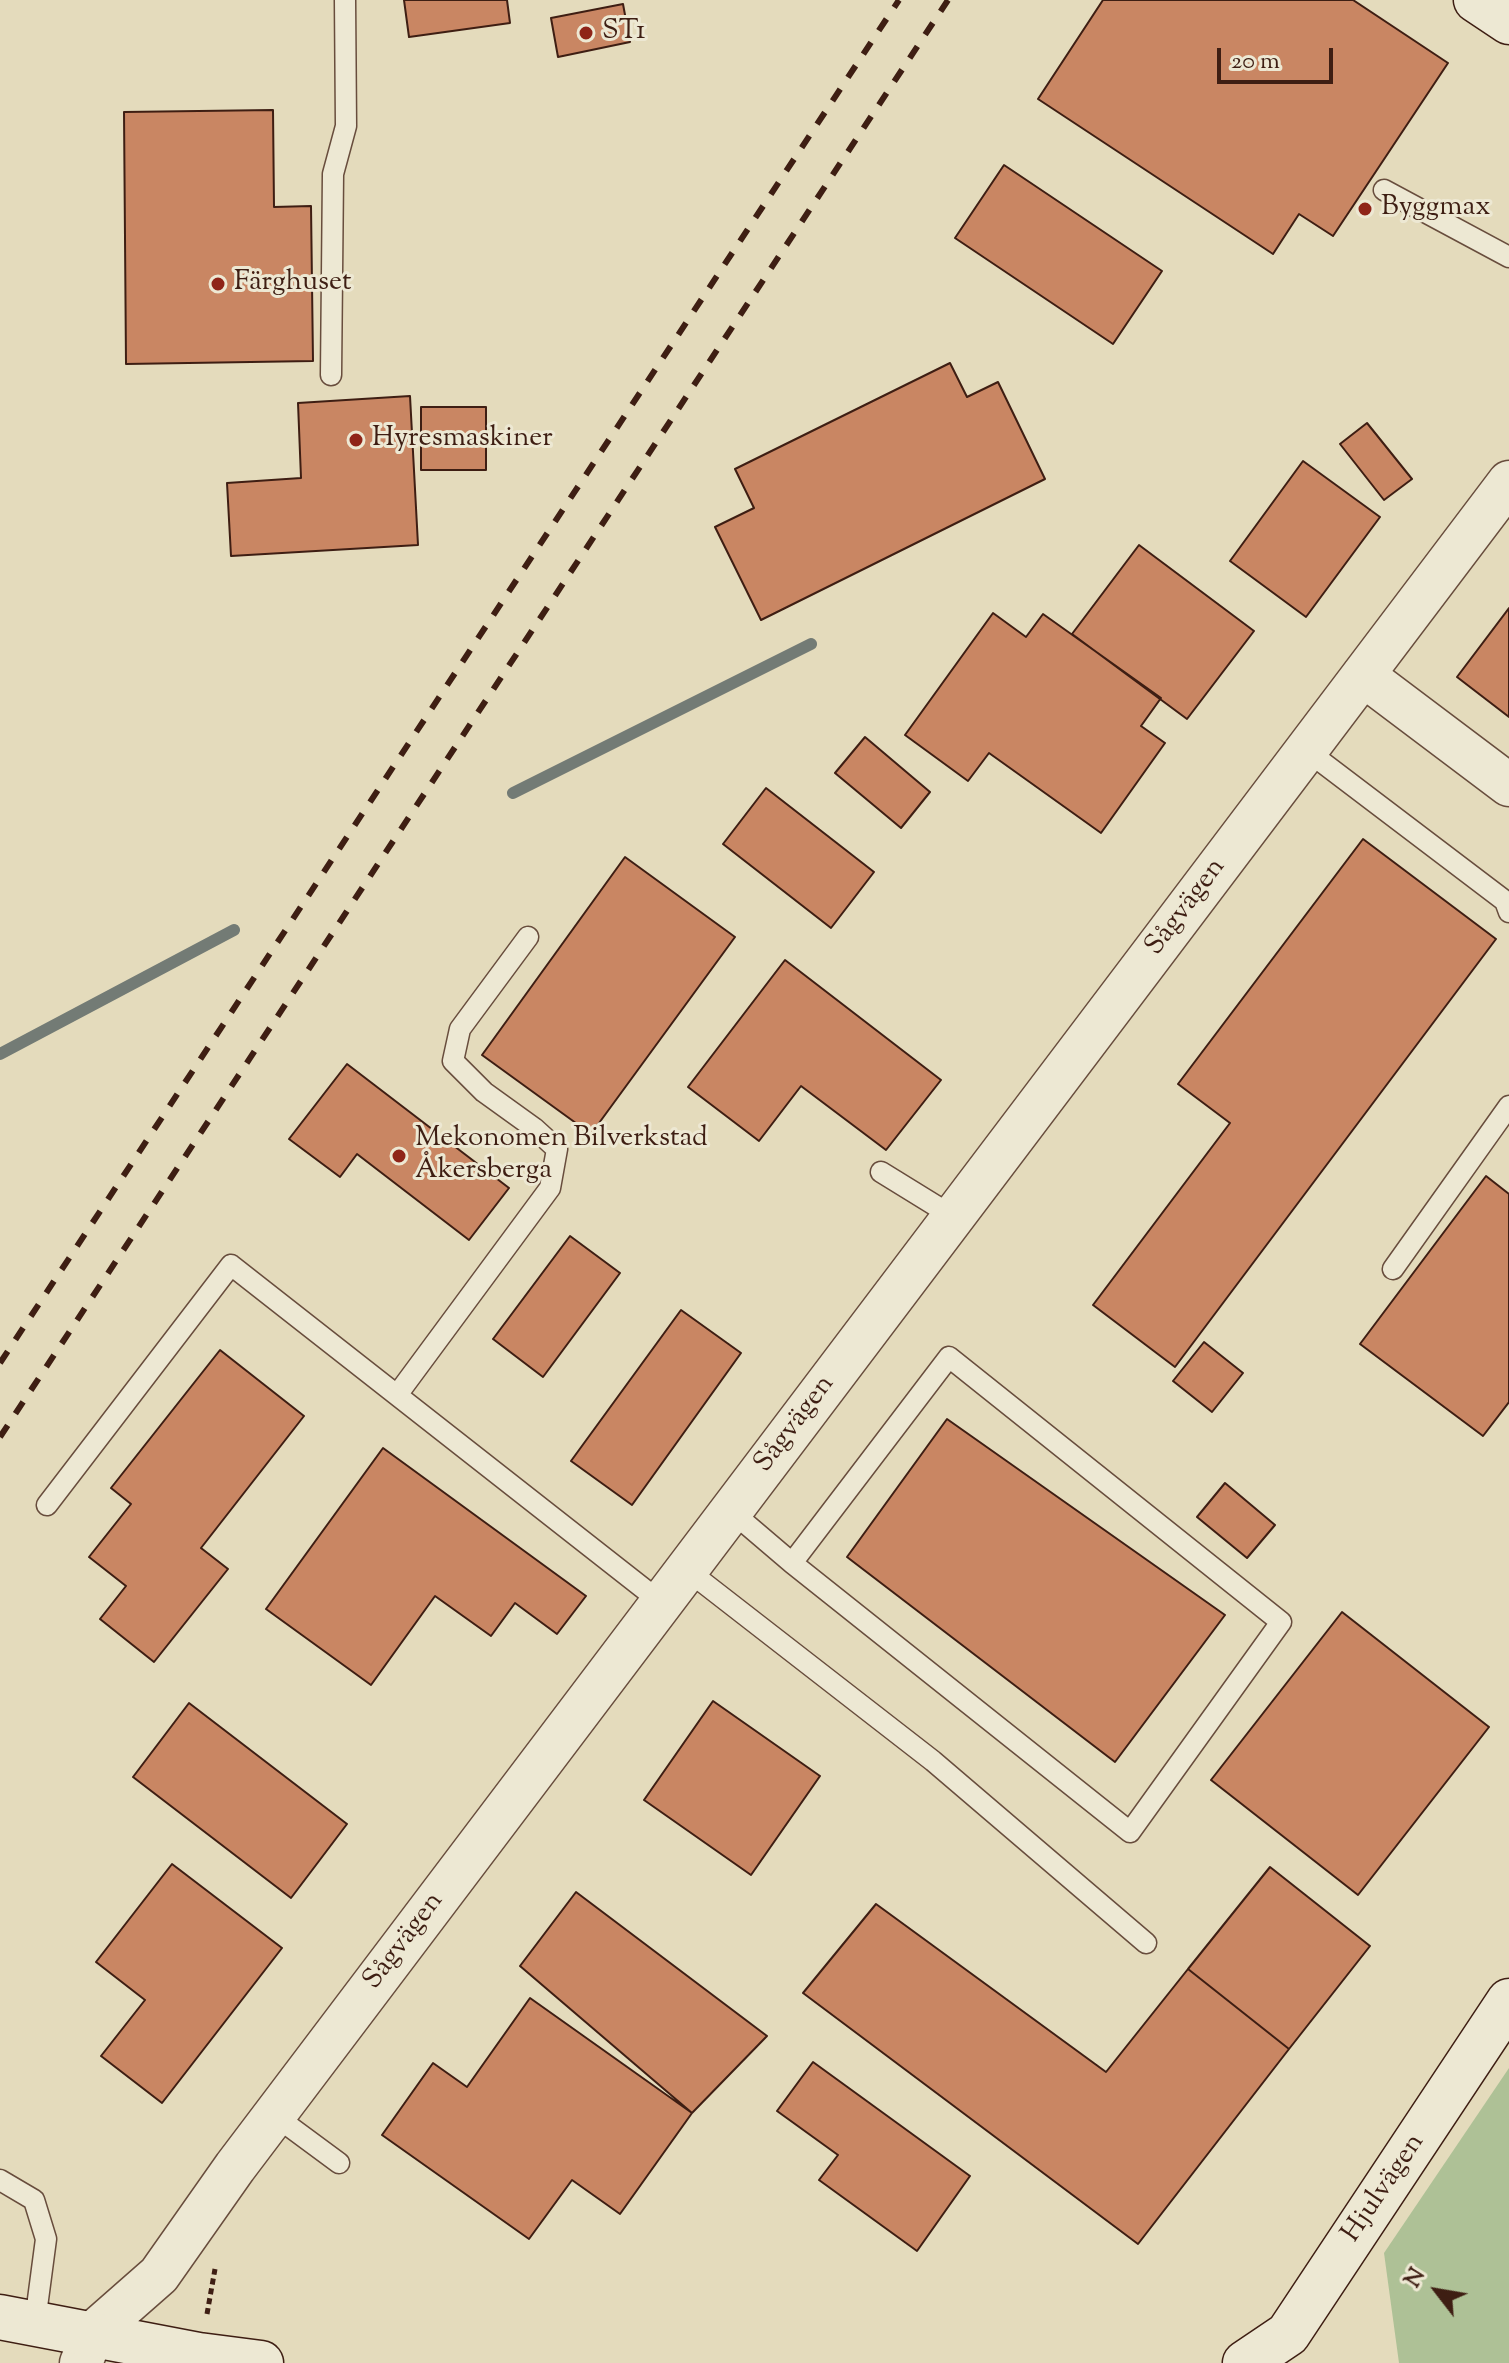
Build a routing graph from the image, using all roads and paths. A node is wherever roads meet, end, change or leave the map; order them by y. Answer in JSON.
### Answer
{"nodes":[{"id":1,"x":345,"y":0,"type":"edge"},
{"id":2,"x":1476,"y":0,"type":"edge"},
{"id":3,"x":1509,"y":22,"type":"edge"},
{"id":4,"x":1384,"y":190,"type":"dead end"},
{"id":5,"x":1509,"y":257,"type":"edge"},
{"id":6,"x":331,"y":375,"type":"dead end"},
{"id":7,"x":1509,"y":482,"type":"edge"},
{"id":8,"x":1363,"y":675,"type":"junction"},
{"id":9,"x":1306,"y":750,"type":"junction"},
{"id":10,"x":1509,"y":785,"type":"edge"},
{"id":11,"x":1509,"y":912,"type":"edge"},
{"id":12,"x":528,"y":937,"type":"dead end"},
{"id":13,"x":1509,"y":1106,"type":"edge"},
{"id":14,"x":881,"y":1172,"type":"dead end"},
{"id":15,"x":954,"y":1217,"type":"junction"},
{"id":16,"x":1393,"y":1269,"type":"dead end"},
{"id":17,"x":397,"y":1395,"type":"junction"},
{"id":18,"x":47,"y":1505,"type":"dead end"},
{"id":19,"x":731,"y":1511,"type":"junction"},
{"id":20,"x":792,"y":1563,"type":"junction"},
{"id":21,"x":687,"y":1570,"type":"junction"},
{"id":22,"x":662,"y":1603,"type":"junction"},
{"id":23,"x":1146,"y":1943,"type":"dead end"},
{"id":24,"x":1509,"y":2001,"type":"edge"},
{"id":25,"x":274,"y":2115,"type":"junction"},
{"id":26,"x":339,"y":2163,"type":"dead end"},
{"id":27,"x":0,"y":2180,"type":"edge"},
{"id":28,"x":18,"y":2319,"type":"edge"},
{"id":29,"x":87,"y":2348,"type":"edge"},
{"id":30,"x":261,"y":2363,"type":"edge"},
{"id":31,"x":1245,"y":2363,"type":"edge"}],
"edges":[{"from":1,"to":6,"type":"lane"},
{"from":2,"to":3,"type":"street"},
{"from":4,"to":5,"type":"lane"},
{"from":7,"to":8,"type":"street","name":"Sågvägen"},
{"from":8,"to":9,"type":"street","name":"Sågvägen"},
{"from":8,"to":10,"type":"street"},
{"from":9,"to":11,"type":"lane"},
{"from":9,"to":15,"type":"street","name":"Sågvägen"},
{"from":12,"to":17,"type":"lane"},
{"from":13,"to":16,"type":"lane"},
{"from":14,"to":15,"type":"lane"},
{"from":15,"to":19,"type":"street","name":"Sågvägen"},
{"from":17,"to":18,"type":"lane"},
{"from":17,"to":22,"type":"lane"},
{"from":19,"to":20,"type":"lane"},
{"from":19,"to":21,"type":"street","name":"Sågvägen"},
{"from":20,"to":20,"type":"lane"},
{"from":21,"to":22,"type":"street","name":"Sågvägen"},
{"from":21,"to":23,"type":"lane"},
{"from":22,"to":25,"type":"street","name":"Sågvägen"},
{"from":24,"to":31,"type":"street","name":"Hjulvägen"},
{"from":25,"to":26,"type":"lane"},
{"from":25,"to":29,"type":"street","name":"Sågvägen"},
{"from":27,"to":28,"type":"lane"},
{"from":28,"to":29,"type":"street"},
{"from":29,"to":30,"type":"street"}]}
